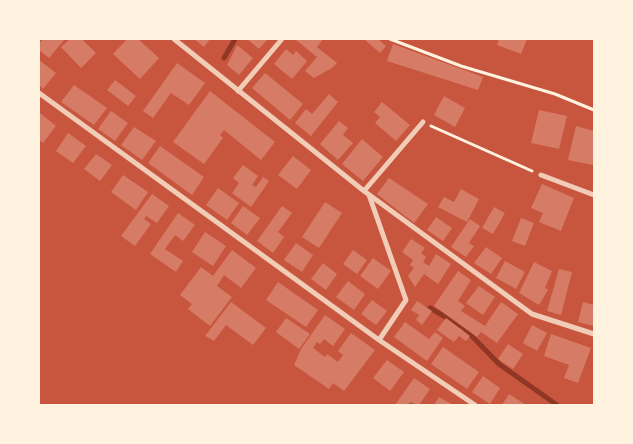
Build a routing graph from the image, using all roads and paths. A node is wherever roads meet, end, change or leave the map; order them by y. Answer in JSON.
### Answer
{"nodes":[{"id":1,"x":174,"y":39,"type":"edge"},
{"id":2,"x":282,"y":39,"type":"edge"},
{"id":3,"x":390,"y":39,"type":"edge"},
{"id":4,"x":238,"y":91,"type":"junction"},
{"id":5,"x":39,"y":93,"type":"edge"},
{"id":6,"x":594,"y":110,"type":"edge"},
{"id":7,"x":423,"y":122,"type":"joint"},
{"id":8,"x":541,"y":175,"type":"joint"},
{"id":9,"x":364,"y":191,"type":"junction"},
{"id":10,"x":594,"y":195,"type":"edge"},
{"id":11,"x":369,"y":196,"type":"junction"},
{"id":12,"x":594,"y":334,"type":"edge"},
{"id":13,"x":379,"y":340,"type":"junction"},
{"id":14,"x":475,"y":405,"type":"edge"}],
"edges":[{"from":1,"to":4,"type":"street"},
{"from":2,"to":4,"type":"street"},
{"from":3,"to":6,"type":"path"},
{"from":4,"to":9,"type":"street"},
{"from":5,"to":13,"type":"street"},
{"from":7,"to":8,"type":"path"},
{"from":7,"to":9,"type":"street"},
{"from":8,"to":10,"type":"street"},
{"from":9,"to":11,"type":"street"},
{"from":11,"to":12,"type":"street"},
{"from":11,"to":13,"type":"street"},
{"from":13,"to":14,"type":"street"}]}
